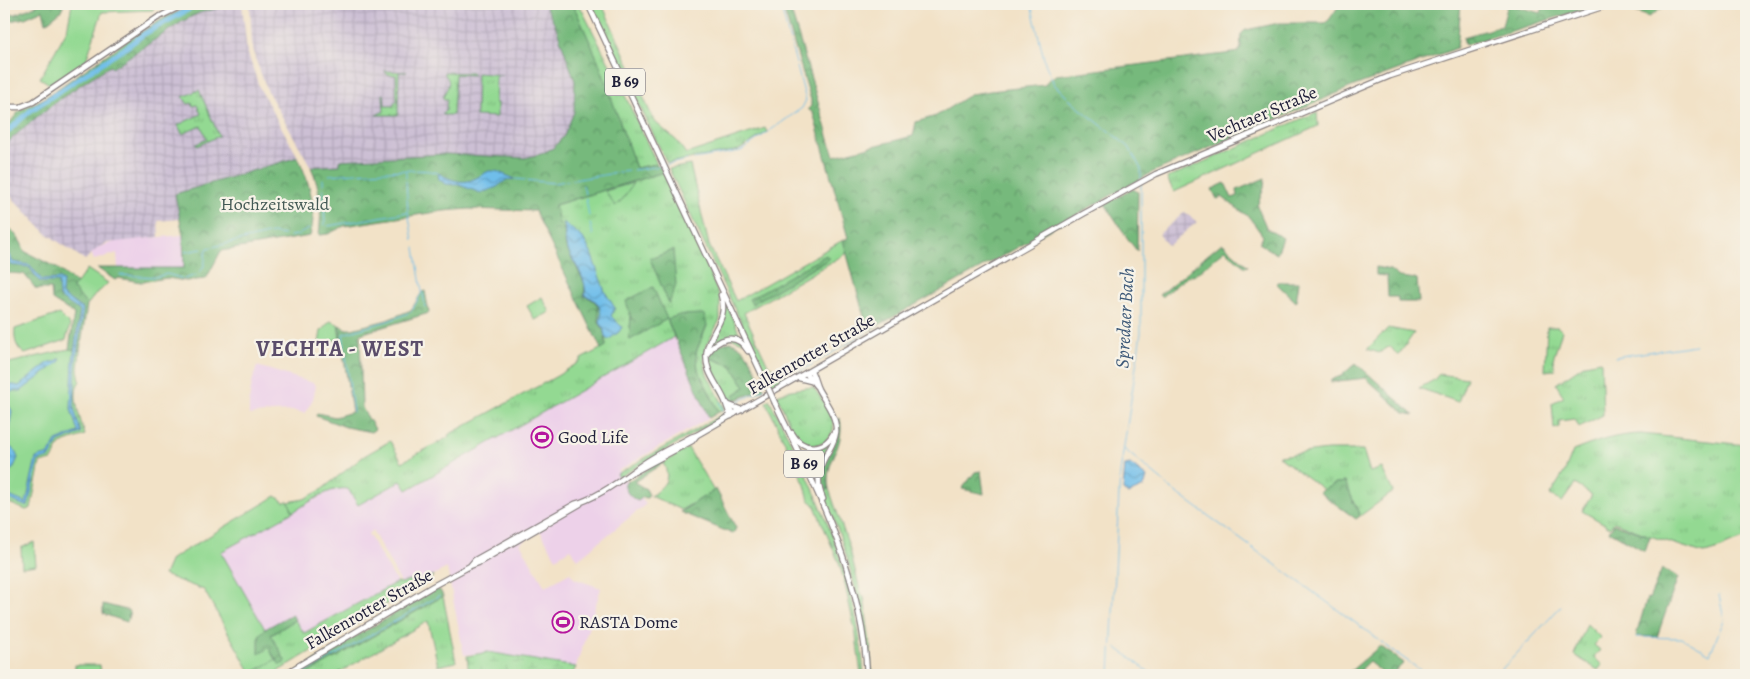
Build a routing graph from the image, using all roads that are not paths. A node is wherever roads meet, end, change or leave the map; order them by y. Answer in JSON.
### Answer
{"nodes":[{"id":1,"x":185,"y":4,"type":"edge"},
{"id":2,"x":588,"y":4,"type":"edge"},
{"id":3,"x":1611,"y":4,"type":"edge"},
{"id":4,"x":4,"y":107,"type":"edge"},
{"id":5,"x":712,"y":270,"type":"junction"},
{"id":6,"x":944,"y":294,"type":"joint"},
{"id":7,"x":706,"y":355,"type":"junction"},
{"id":8,"x":809,"y":372,"type":"junction"},
{"id":9,"x":762,"y":374,"type":"junction"},
{"id":10,"x":798,"y":378,"type":"junction"},
{"id":11,"x":812,"y":381,"type":"junction"},
{"id":12,"x":817,"y":387,"type":"junction"},
{"id":13,"x":725,"y":400,"type":"junction"},
{"id":14,"x":729,"y":405,"type":"junction"},
{"id":15,"x":742,"y":410,"type":"junction"},
{"id":16,"x":779,"y":411,"type":"junction"},
{"id":17,"x":732,"y":415,"type":"junction"},
{"id":18,"x":835,"y":424,"type":"junction"},
{"id":19,"x":828,"y":517,"type":"junction"},
{"id":20,"x":283,"y":675,"type":"edge"},
{"id":21,"x":866,"y":675,"type":"edge"}],
"edges":[{"from":1,"to":4,"type":"main road"},
{"from":2,"to":5,"type":"main road","number":"B 69"},
{"from":3,"to":6,"type":"main road","name":"Vechtaer Straße"},
{"from":5,"to":7,"type":"main road"},
{"from":5,"to":9,"type":"main road","number":"B 69"},
{"from":6,"to":8,"type":"main road","name":"Falkenrotter Straße"},
{"from":7,"to":9,"type":"main road"},
{"from":7,"to":13,"type":"main road"},
{"from":8,"to":10,"type":"main road","name":"Falkenrotter Straße"},
{"from":8,"to":11,"type":"main road"},
{"from":8,"to":12,"type":"main road"},
{"from":9,"to":16,"type":"main road","number":"B 69","bridge":true},
{"from":10,"to":11,"type":"main road"},
{"from":10,"to":15,"type":"main road","name":"Falkenrotter Straße"},
{"from":11,"to":12,"type":"main road"},
{"from":12,"to":18,"type":"main road"},
{"from":13,"to":14,"type":"main road"},
{"from":13,"to":17,"type":"main road"},
{"from":14,"to":15,"type":"main road"},
{"from":14,"to":17,"type":"main road"},
{"from":15,"to":17,"type":"main road","name":"Falkenrotter Straße"},
{"from":16,"to":18,"type":"main road"},
{"from":16,"to":19,"type":"main road","number":"B 69"},
{"from":17,"to":20,"type":"main road","name":"Falkenrotter Straße"},
{"from":18,"to":19,"type":"main road"},
{"from":19,"to":21,"type":"main road","number":"B 69"}]}
